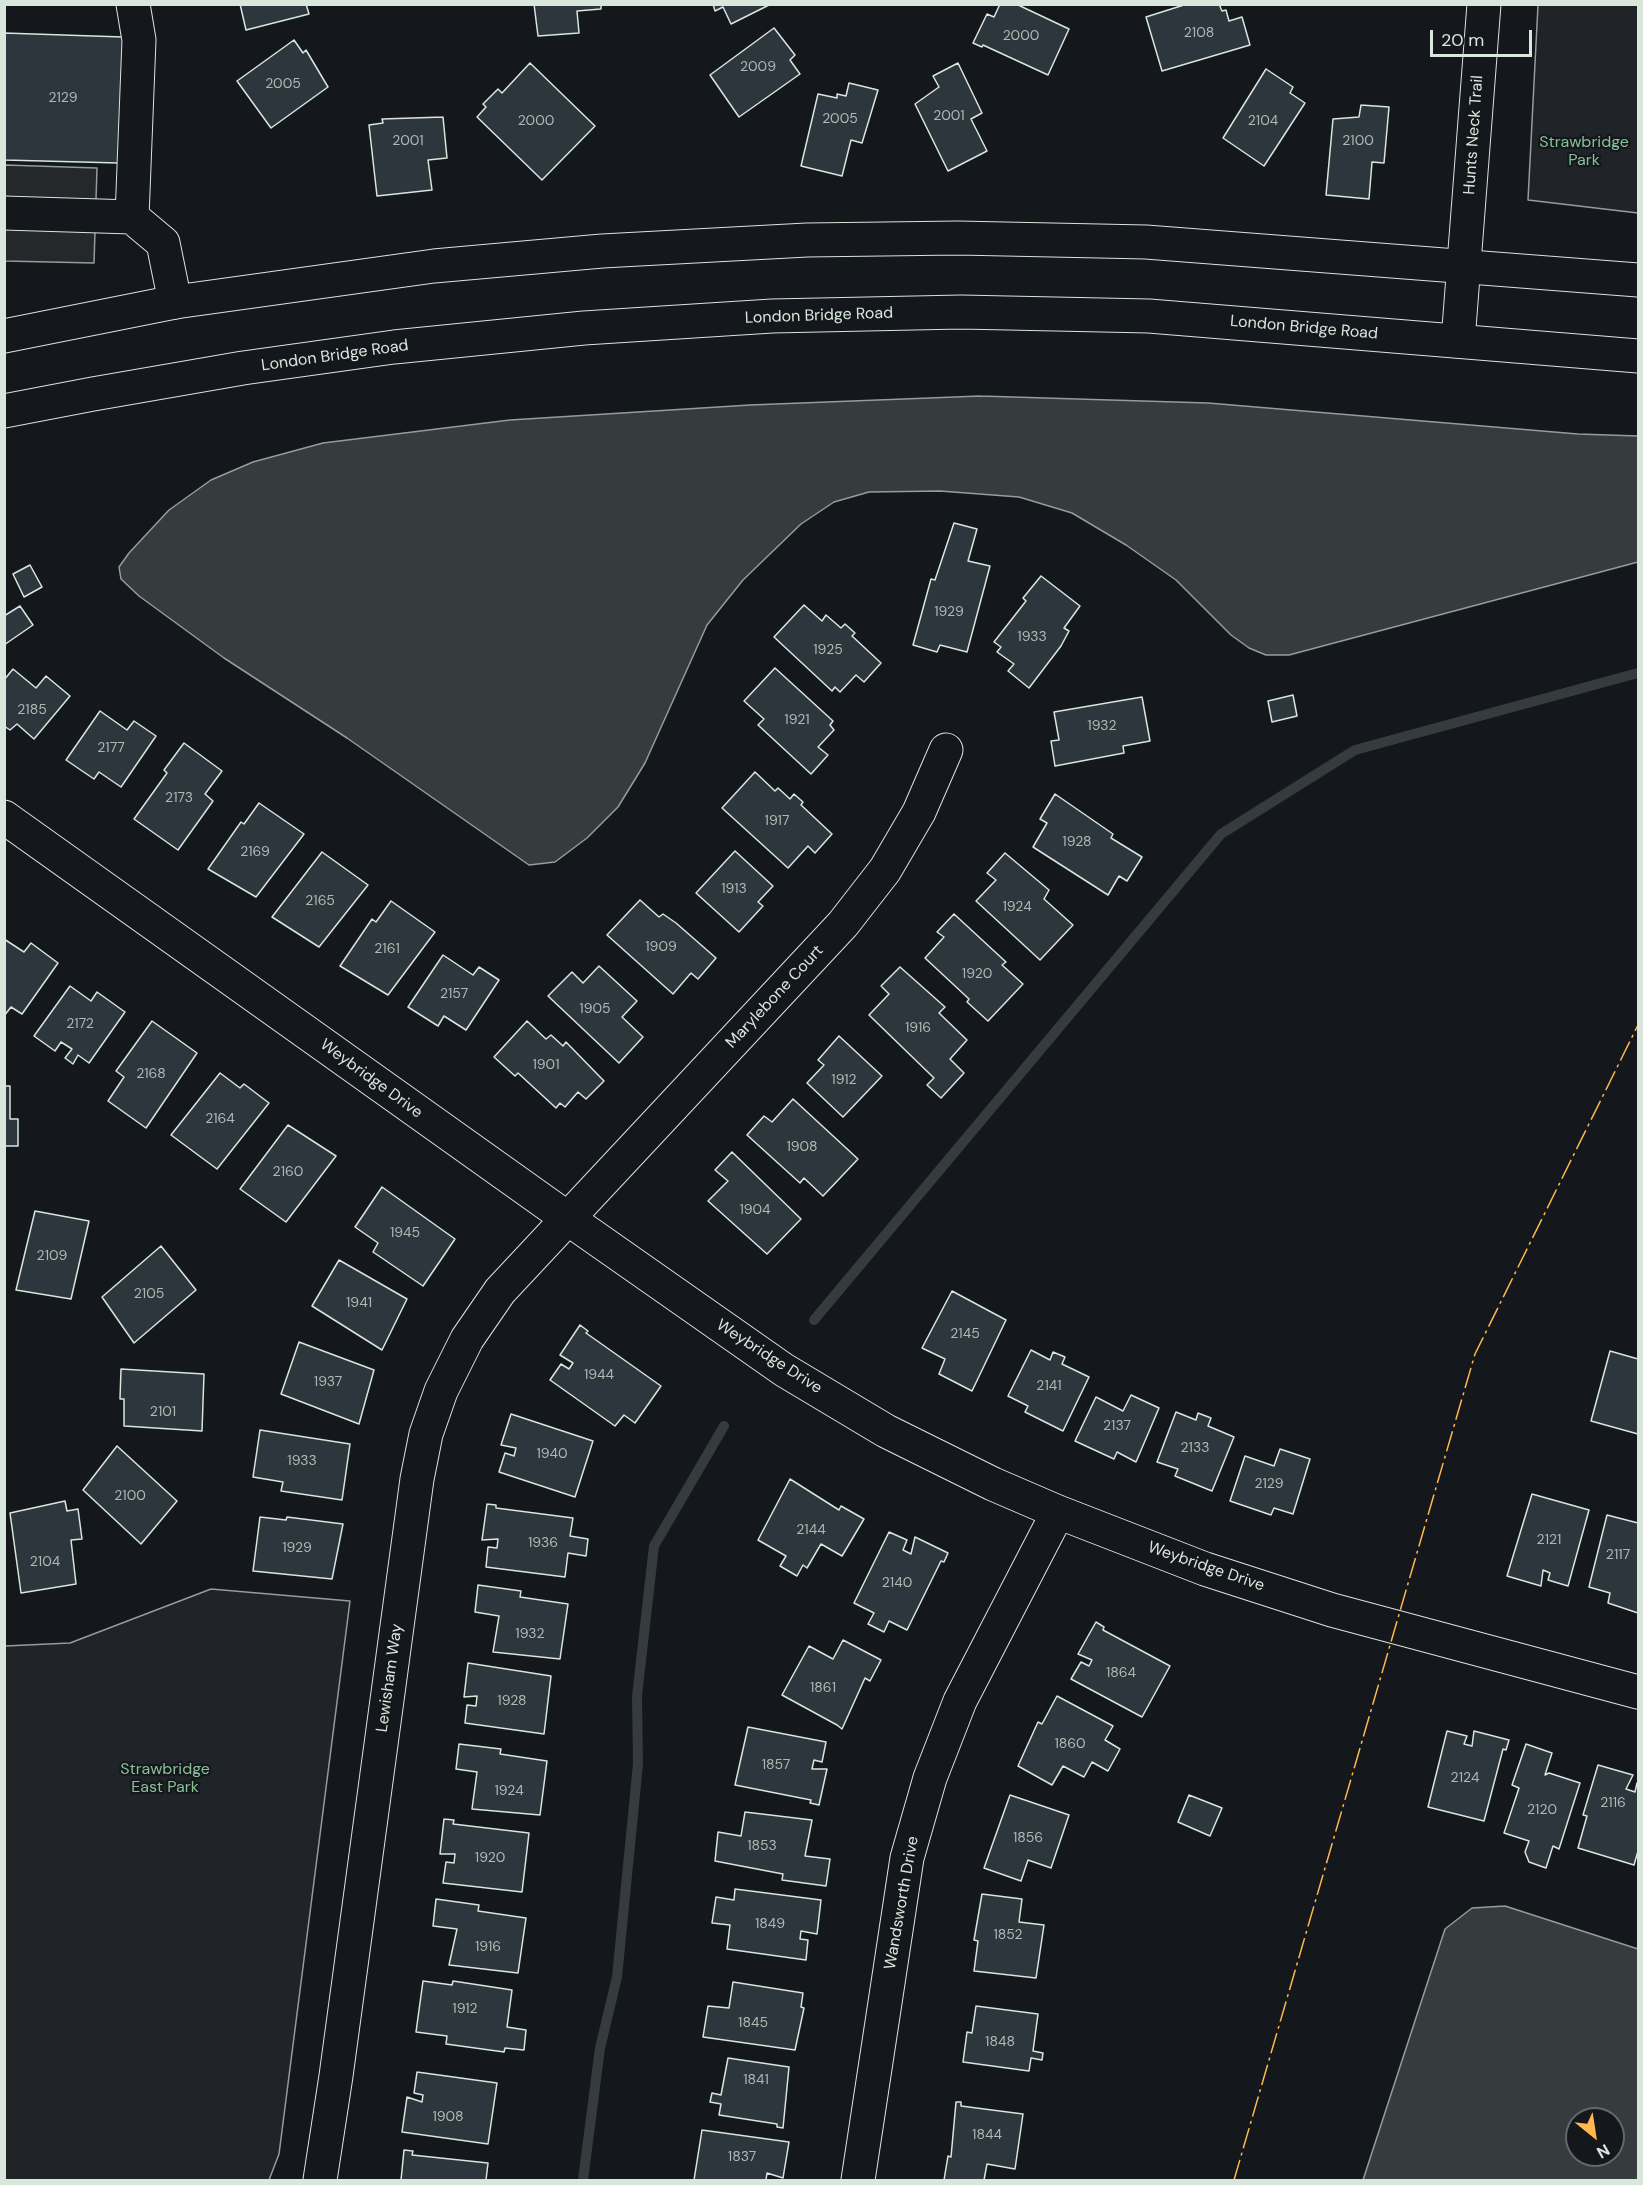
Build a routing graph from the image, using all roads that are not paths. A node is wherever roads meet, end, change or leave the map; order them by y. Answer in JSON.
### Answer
{"nodes":[{"id":1,"x":133,"y":4,"type":"edge"},
{"id":2,"x":1484,"y":4,"type":"edge"},
{"id":3,"x":4,"y":213,"type":"edge"},
{"id":4,"x":132,"y":217,"type":"junction"},
{"id":5,"x":1465,"y":266,"type":"junction"},
{"id":6,"x":1638,"y":280,"type":"edge"},
{"id":7,"x":175,"y":302,"type":"junction"},
{"id":8,"x":4,"y":336,"type":"edge"},
{"id":9,"x":1458,"y":341,"type":"junction"},
{"id":10,"x":1638,"y":356,"type":"edge"},
{"id":11,"x":4,"y":411,"type":"edge"},
{"id":12,"x":946,"y":750,"type":"dead end"},
{"id":13,"x":4,"y":817,"type":"edge"},
{"id":14,"x":567,"y":1218,"type":"junction"},
{"id":15,"x":1058,"y":1512,"type":"junction"},
{"id":16,"x":1638,"y":1692,"type":"edge"},
{"id":17,"x":320,"y":2181,"type":"edge"},
{"id":18,"x":858,"y":2181,"type":"edge"}],
"edges":[{"from":1,"to":4,"type":"street"},
{"from":2,"to":5,"type":"street","name":"Hunts Neck Trail"},
{"from":3,"to":4,"type":"street"},
{"from":4,"to":7,"type":"street"},
{"from":5,"to":6,"type":"street"},
{"from":5,"to":7,"type":"street"},
{"from":5,"to":9,"type":"street","name":"Hunts Neck Trail"},
{"from":7,"to":8,"type":"street"},
{"from":9,"to":10,"type":"street","name":"London Bridge Road"},
{"from":9,"to":11,"type":"street","name":"London Bridge Road"},
{"from":12,"to":14,"type":"street","name":"Marylebone Court"},
{"from":13,"to":14,"type":"street","name":"Weybridge Drive"},
{"from":14,"to":15,"type":"street","name":"Weybridge Drive"},
{"from":14,"to":17,"type":"street","name":"Lewisham Way"},
{"from":15,"to":16,"type":"street","name":"Weybridge Drive"},
{"from":15,"to":18,"type":"street","name":"Wandsworth Drive"}]}
